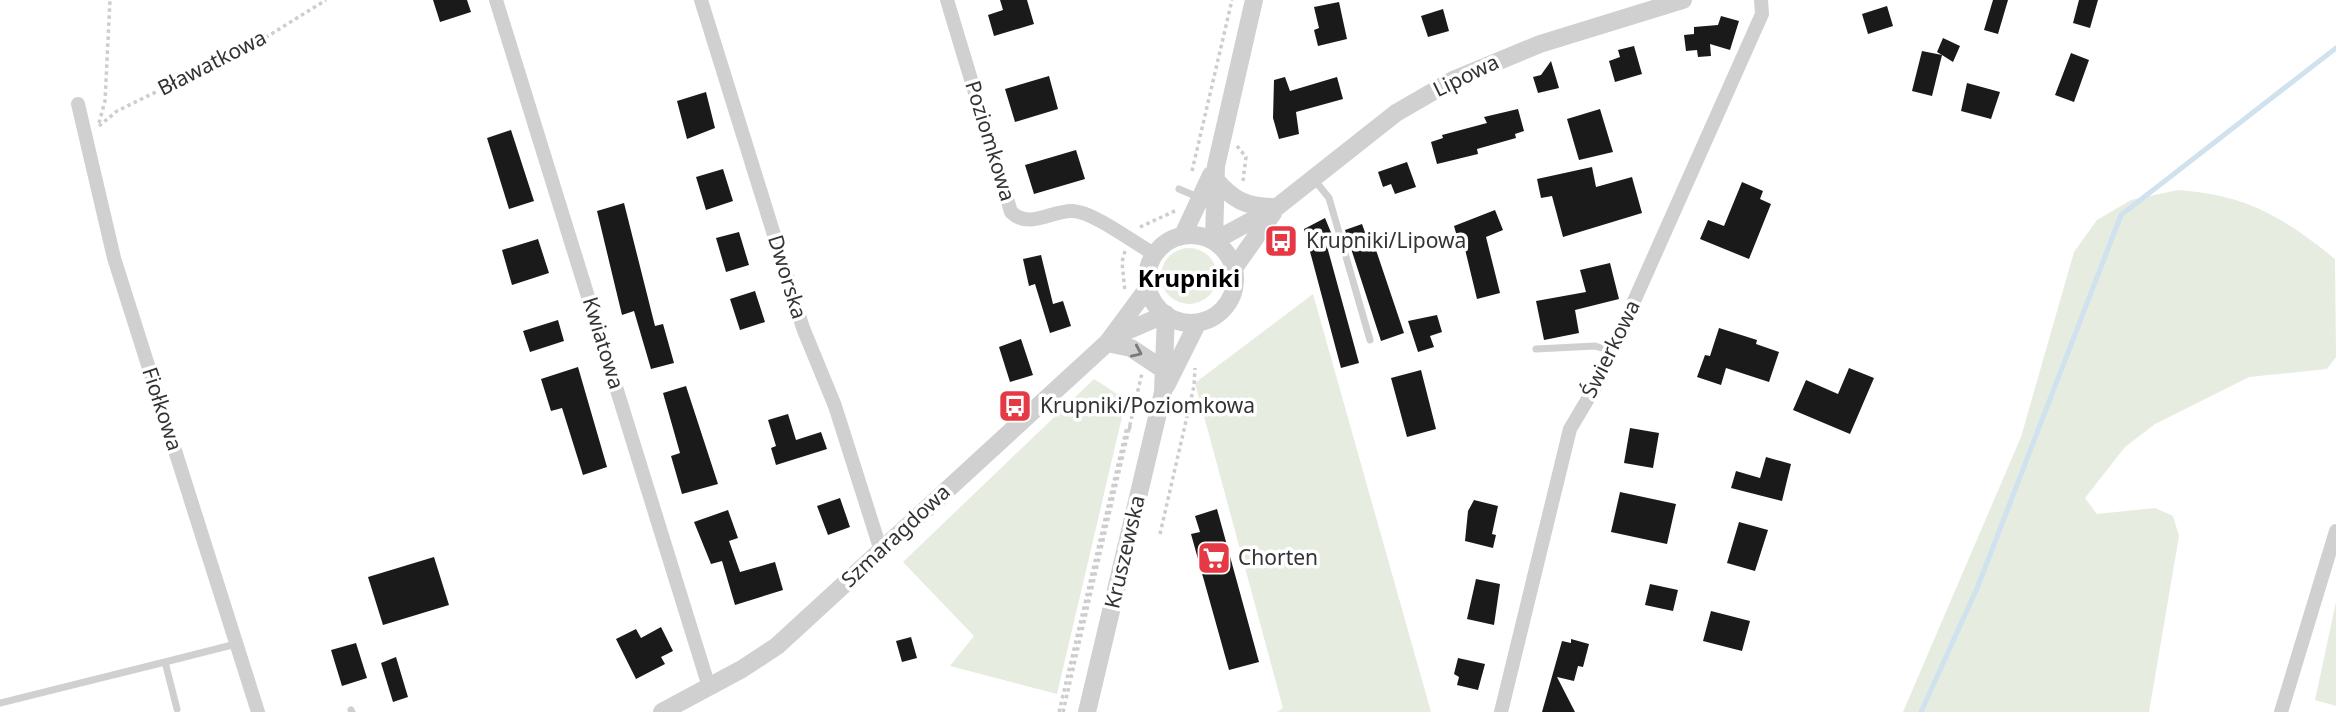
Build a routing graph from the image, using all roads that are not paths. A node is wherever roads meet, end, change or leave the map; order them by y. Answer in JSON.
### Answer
{"nodes":[{"id":1,"x":496,"y":0,"type":"edge"},
{"id":2,"x":701,"y":0,"type":"edge"},
{"id":3,"x":947,"y":0,"type":"edge"},
{"id":4,"x":1254,"y":0,"type":"edge"},
{"id":5,"x":1684,"y":0,"type":"edge"},
{"id":6,"x":1762,"y":0,"type":"edge"},
{"id":7,"x":78,"y":104,"type":"dead end"},
{"id":8,"x":1215,"y":172,"type":"junction"},
{"id":9,"x":1313,"y":178,"type":"junction"},
{"id":10,"x":1277,"y":207,"type":"junction"},
{"id":11,"x":1183,"y":235,"type":"junction"},
{"id":12,"x":1214,"y":241,"type":"junction"},
{"id":13,"x":1154,"y":254,"type":"junction"},
{"id":14,"x":1234,"y":268,"type":"junction"},
{"id":15,"x":1147,"y":289,"type":"junction"},
{"id":16,"x":1166,"y":314,"type":"junction"},
{"id":17,"x":1197,"y":324,"type":"junction"},
{"id":18,"x":1110,"y":340,"type":"junction"},
{"id":19,"x":1370,"y":340,"type":"dead end"},
{"id":20,"x":1536,"y":349,"type":"dead end"},
{"id":21,"x":1612,"y":352,"type":"junction"},
{"id":22,"x":1164,"y":369,"type":"junction"},
{"id":23,"x":1163,"y":392,"type":"junction"},
{"id":24,"x":2336,"y":531,"type":"edge"},
{"id":25,"x":881,"y":551,"type":"junction"},
{"id":26,"x":236,"y":645,"type":"junction"},
{"id":27,"x":165,"y":662,"type":"junction"},
{"id":28,"x":709,"y":687,"type":"junction"},
{"id":29,"x":0,"y":703,"type":"edge"},
{"id":30,"x":177,"y":709,"type":"dead end"},
{"id":31,"x":666,"y":711,"type":"edge"},
{"id":32,"x":258,"y":712,"type":"edge"},
{"id":33,"x":1087,"y":712,"type":"edge"},
{"id":34,"x":1501,"y":712,"type":"edge"},
{"id":35,"x":2281,"y":712,"type":"edge"}],
"edges":[{"from":1,"to":28,"type":"street","name":"Kwiatowa"},
{"from":2,"to":25,"type":"street","name":"Dworska"},
{"from":3,"to":13,"type":"street","name":"Poziomkowa"},
{"from":4,"to":8,"type":"street"},
{"from":5,"to":9,"type":"street","name":"Lipowa"},
{"from":6,"to":21,"type":"street","name":"Świerkowa"},
{"from":7,"to":26,"type":"street","name":"Fiołkowa"},
{"from":8,"to":10,"type":"street"},
{"from":8,"to":11,"type":"street"},
{"from":8,"to":12,"type":"street"},
{"from":9,"to":10,"type":"street","name":"Lipowa"},
{"from":9,"to":19,"type":"lane"},
{"from":10,"to":12,"type":"street","name":"Lipowa"},
{"from":10,"to":14,"type":"street","name":"Lipowa"},
{"from":11,"to":12,"type":"street"},
{"from":11,"to":13,"type":"street"},
{"from":12,"to":14,"type":"street"},
{"from":13,"to":15,"type":"street"},
{"from":14,"to":17,"type":"street","name":"Kruszewska"},
{"from":15,"to":16,"type":"street"},
{"from":15,"to":18,"type":"street","name":"Szmaragdowa"},
{"from":16,"to":17,"type":"street"},
{"from":16,"to":18,"type":"street","name":"Szmaragdowa"},
{"from":16,"to":22,"type":"street","name":"Kruszewska"},
{"from":17,"to":23,"type":"street","name":"Kruszewska"},
{"from":18,"to":22,"type":"street","one_way":true},
{"from":18,"to":25,"type":"street","name":"Szmaragdowa"},
{"from":20,"to":21,"type":"lane"},
{"from":21,"to":34,"type":"street","name":"Świerkowa"},
{"from":22,"to":23,"type":"street","name":"Kruszewska"},
{"from":23,"to":33,"type":"street","name":"Kruszewska"},
{"from":24,"to":35,"type":"street"},
{"from":25,"to":28,"type":"street","name":"Szmaragdowa"},
{"from":26,"to":27,"type":"lane"},
{"from":26,"to":32,"type":"street","name":"Fiołkowa"},
{"from":27,"to":29,"type":"lane"},
{"from":27,"to":30,"type":"lane"},
{"from":28,"to":31,"type":"street","name":"Szmaragdowa"}]}
